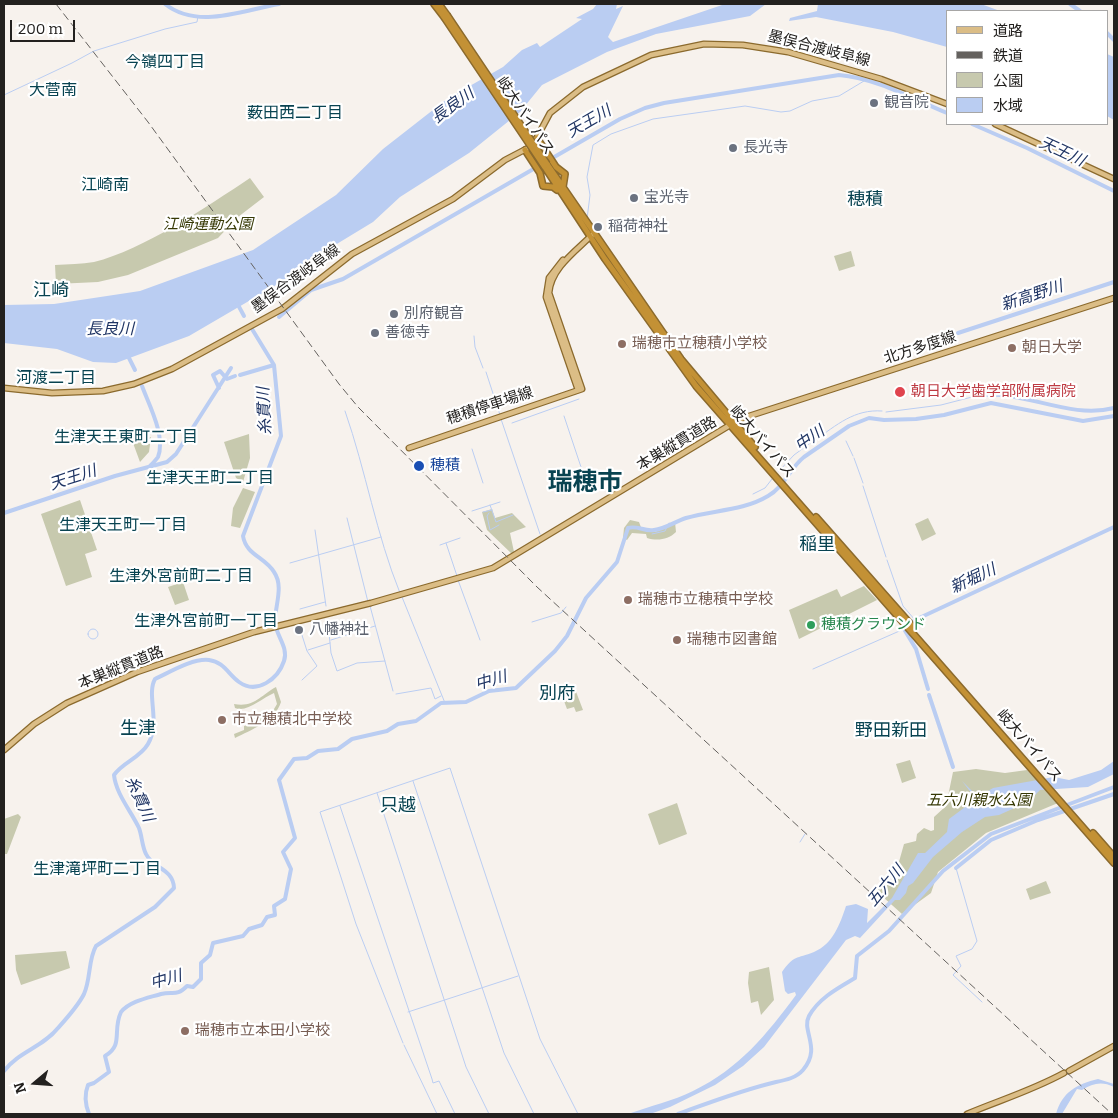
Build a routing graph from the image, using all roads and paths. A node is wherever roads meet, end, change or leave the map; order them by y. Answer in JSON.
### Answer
{"nodes":[{"id":1,"x":434,"y":4,"type":"edge"},
{"id":2,"x":439,"y":4,"type":"edge"},
{"id":3,"x":445,"y":16,"type":"junction"},
{"id":4,"x":946,"y":104,"type":"edge"},
{"id":5,"x":997,"y":125,"type":"edge"},
{"id":6,"x":536,"y":140,"type":"joint"},
{"id":7,"x":527,"y":149,"type":"joint"},
{"id":8,"x":548,"y":163,"type":"junction"},
{"id":9,"x":553,"y":172,"type":"junction"},
{"id":10,"x":565,"y":178,"type":"junction"},
{"id":11,"x":1114,"y":179,"type":"edge"},
{"id":12,"x":549,"y":187,"type":"junction"},
{"id":13,"x":563,"y":188,"type":"junction"},
{"id":14,"x":566,"y":199,"type":"junction"},
{"id":15,"x":591,"y":235,"type":"junction"},
{"id":16,"x":1114,"y":298,"type":"edge"},
{"id":17,"x":4,"y":388,"type":"edge"},
{"id":18,"x":732,"y":424,"type":"junction"},
{"id":19,"x":409,"y":448,"type":"dead end"},
{"id":20,"x":4,"y":751,"type":"edge"},
{"id":21,"x":1072,"y":812,"type":"junction"},
{"id":22,"x":1114,"y":857,"type":"edge"},
{"id":23,"x":1114,"y":863,"type":"edge"},
{"id":24,"x":1114,"y":1046,"type":"edge"},
{"id":25,"x":1069,"y":1071,"type":"dead end"},
{"id":26,"x":1064,"y":1074,"type":"dead end"},
{"id":27,"x":967,"y":1114,"type":"edge"}],
"edges":[{"from":1,"to":3,"type":"highway","name":"岐大バイパス"},
{"from":2,"to":3,"type":"highway","name":"岐大バイパス"},
{"from":3,"to":8,"type":"highway","name":"岐大バイパス","bridge":true},
{"from":4,"to":6,"type":"main road","name":"墨俣合渡岐阜線"},
{"from":5,"to":11,"type":"main road"},
{"from":6,"to":8,"type":"highway"},
{"from":7,"to":12,"type":"highway"},
{"from":7,"to":17,"type":"main road","name":"墨俣合渡岐阜線"},
{"from":8,"to":9,"type":"highway","name":"岐大バイパス"},
{"from":8,"to":10,"type":"highway"},
{"from":8,"to":12,"type":"highway"},
{"from":8,"to":14,"type":"highway","name":"岐大バイパス"},
{"from":9,"to":10,"type":"highway"},
{"from":9,"to":13,"type":"highway","name":"岐大バイパス"},
{"from":10,"to":13,"type":"highway"},
{"from":12,"to":14,"type":"highway"},
{"from":13,"to":15,"type":"highway","name":"岐大バイパス"},
{"from":14,"to":15,"type":"highway","name":"岐大バイパス"},
{"from":15,"to":18,"type":"highway","name":"岐大バイパス"},
{"from":15,"to":19,"type":"main road","name":"穂積停車場線"},
{"from":16,"to":18,"type":"main road","name":"北方多度線"},
{"from":18,"to":20,"type":"main road","name":"本巣縦貫道路"},
{"from":18,"to":21,"type":"highway","name":"岐大バイパス"},
{"from":21,"to":22,"type":"highway","name":"岐大バイパス"},
{"from":21,"to":23,"type":"highway","name":"岐大バイパス"},
{"from":24,"to":25,"type":"main road"},
{"from":26,"to":27,"type":"main road"}]}
